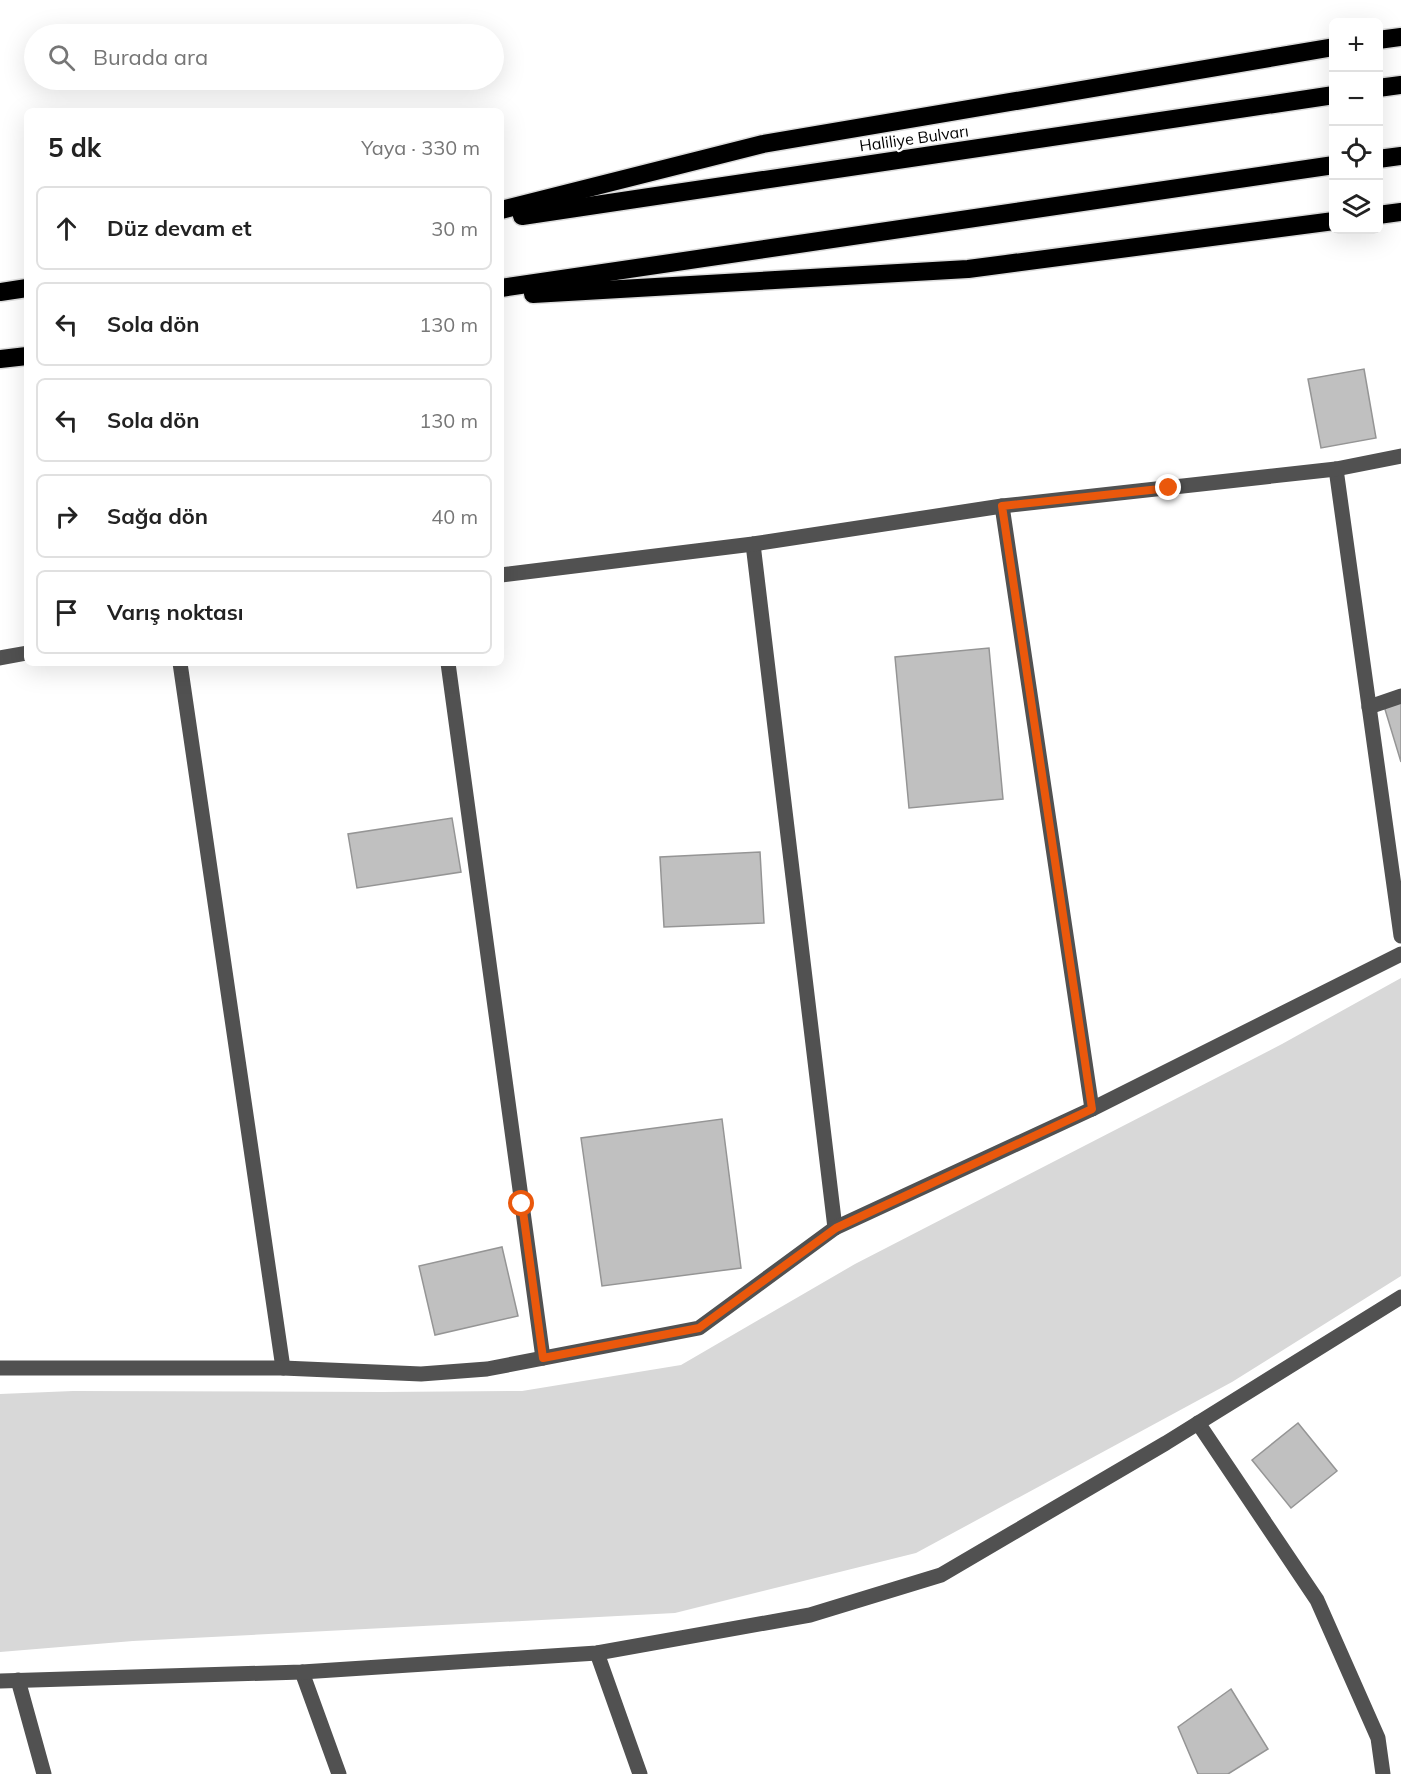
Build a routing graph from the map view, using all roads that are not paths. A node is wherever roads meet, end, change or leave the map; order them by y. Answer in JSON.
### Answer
{"nodes":[{"id":1,"x":1401,"y":37,"type":"edge"},
{"id":2,"x":1383,"y":39,"type":"edge"},
{"id":3,"x":1329,"y":48,"type":"edge"},
{"id":4,"x":1401,"y":85,"type":"edge"},
{"id":5,"x":1383,"y":87,"type":"edge"},
{"id":6,"x":1329,"y":96,"type":"edge"},
{"id":7,"x":1401,"y":156,"type":"edge"},
{"id":8,"x":1383,"y":158,"type":"edge"},
{"id":9,"x":1329,"y":166,"type":"edge"},
{"id":10,"x":504,"y":209,"type":"edge"},
{"id":11,"x":1401,"y":212,"type":"edge"},
{"id":12,"x":1383,"y":214,"type":"edge"},
{"id":13,"x":504,"y":219,"type":"edge"},
{"id":14,"x":1329,"y":222,"type":"edge"},
{"id":15,"x":24,"y":288,"type":"edge"},
{"id":16,"x":504,"y":288,"type":"edge"},
{"id":17,"x":0,"y":292,"type":"edge"},
{"id":18,"x":504,"y":295,"type":"edge"},
{"id":19,"x":24,"y":356,"type":"edge"},
{"id":20,"x":0,"y":359,"type":"edge"},
{"id":21,"x":1401,"y":456,"type":"edge"},
{"id":22,"x":1336,"y":469,"type":"junction"},
{"id":23,"x":1002,"y":506,"type":"junction"},
{"id":24,"x":753,"y":544,"type":"junction"},
{"id":25,"x":504,"y":575,"type":"edge"},
{"id":26,"x":24,"y":654,"type":"edge"},
{"id":27,"x":0,"y":658,"type":"edge"},
{"id":28,"x":180,"y":666,"type":"edge"},
{"id":29,"x":448,"y":666,"type":"edge"},
{"id":30,"x":1401,"y":696,"type":"edge"},
{"id":31,"x":1369,"y":707,"type":"junction"},
{"id":32,"x":1401,"y":936,"type":"edge"},
{"id":33,"x":1401,"y":954,"type":"edge"},
{"id":34,"x":1092,"y":1109,"type":"junction"},
{"id":35,"x":836,"y":1228,"type":"junction"},
{"id":36,"x":1400,"y":1300,"type":"edge"},
{"id":37,"x":543,"y":1358,"type":"junction"},
{"id":38,"x":0,"y":1368,"type":"edge"},
{"id":39,"x":283,"y":1368,"type":"junction"},
{"id":40,"x":1198,"y":1423,"type":"junction"},
{"id":41,"x":597,"y":1653,"type":"junction"},
{"id":42,"x":302,"y":1672,"type":"junction"},
{"id":43,"x":18,"y":1680,"type":"junction"},
{"id":44,"x":0,"y":1681,"type":"edge"},
{"id":45,"x":44,"y":1774,"type":"edge"},
{"id":46,"x":339,"y":1774,"type":"edge"},
{"id":47,"x":640,"y":1774,"type":"edge"},
{"id":48,"x":1383,"y":1774,"type":"edge"}],
"edges":[{"from":1,"to":2,"type":"highway"},
{"from":3,"to":10,"type":"highway"},
{"from":4,"to":5,"type":"highway"},
{"from":6,"to":13,"type":"highway","name":"Haliliye Bulvarı"},
{"from":7,"to":8,"type":"highway"},
{"from":9,"to":16,"type":"highway"},
{"from":11,"to":12,"type":"highway"},
{"from":14,"to":18,"type":"highway"},
{"from":15,"to":17,"type":"highway"},
{"from":19,"to":20,"type":"highway"},
{"from":21,"to":22,"type":"street"},
{"from":22,"to":23,"type":"street"},
{"from":22,"to":31,"type":"street"},
{"from":23,"to":24,"type":"street"},
{"from":23,"to":34,"type":"street"},
{"from":24,"to":25,"type":"street"},
{"from":24,"to":35,"type":"street"},
{"from":26,"to":27,"type":"street"},
{"from":28,"to":39,"type":"street"},
{"from":29,"to":37,"type":"street"},
{"from":30,"to":31,"type":"street"},
{"from":31,"to":32,"type":"street"},
{"from":33,"to":34,"type":"street"},
{"from":34,"to":35,"type":"street"},
{"from":35,"to":37,"type":"street"},
{"from":36,"to":40,"type":"street"},
{"from":37,"to":39,"type":"street"},
{"from":38,"to":39,"type":"street"},
{"from":40,"to":41,"type":"street"},
{"from":40,"to":48,"type":"street"},
{"from":41,"to":42,"type":"street"},
{"from":41,"to":47,"type":"street"},
{"from":42,"to":43,"type":"street"},
{"from":42,"to":46,"type":"street"},
{"from":43,"to":44,"type":"street"},
{"from":43,"to":45,"type":"street"}]}
